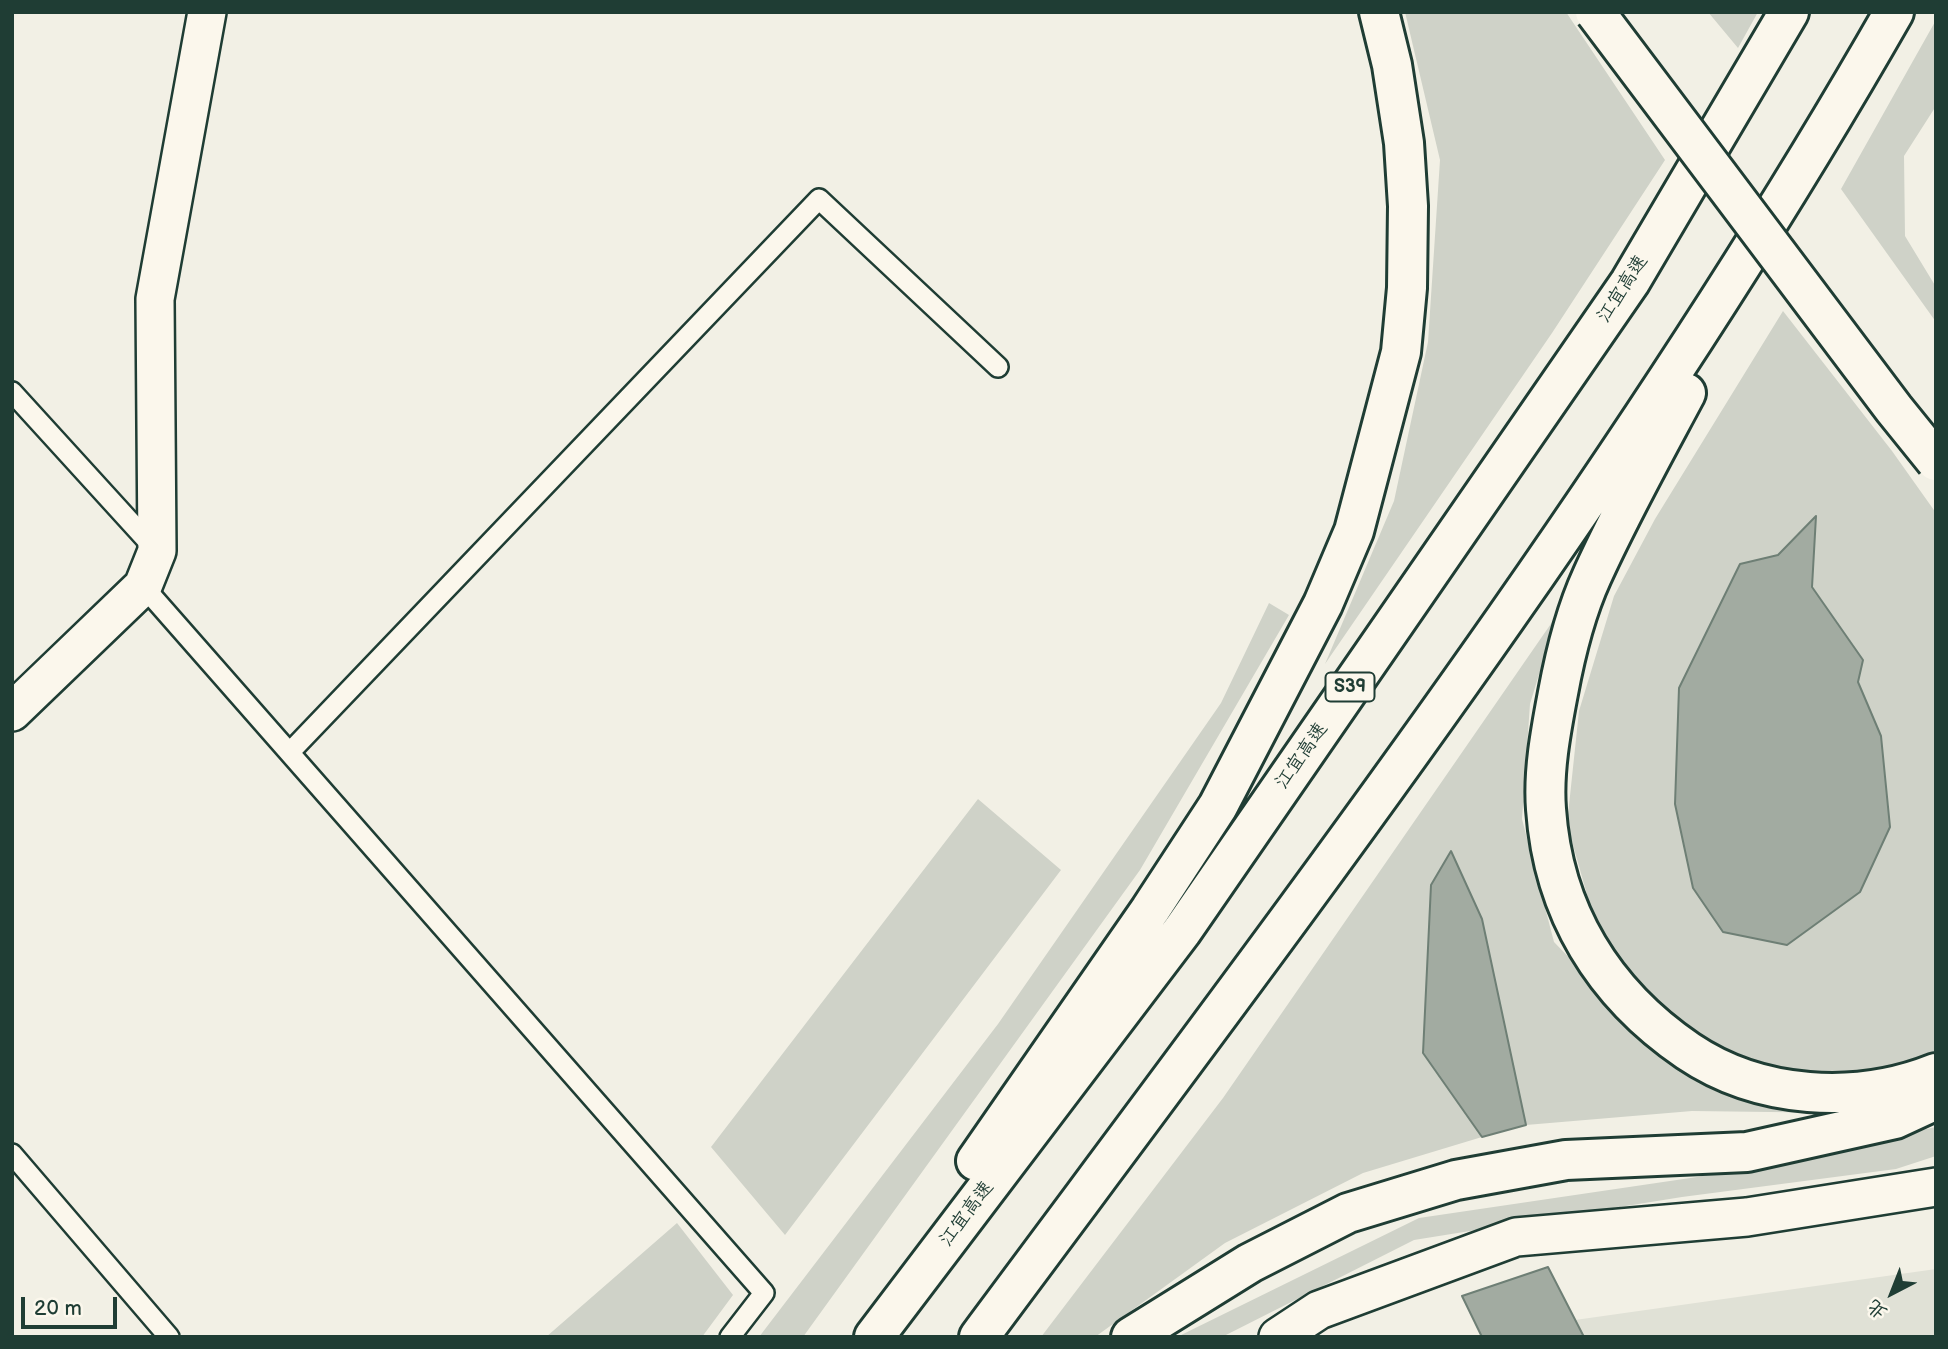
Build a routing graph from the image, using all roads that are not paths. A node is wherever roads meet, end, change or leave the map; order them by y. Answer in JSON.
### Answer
{"nodes":[{"id":1,"x":207,"y":12,"type":"edge"},
{"id":2,"x":1378,"y":12,"type":"edge"},
{"id":3,"x":1595,"y":12,"type":"edge"},
{"id":4,"x":1623,"y":12,"type":"edge"},
{"id":5,"x":1789,"y":12,"type":"edge"},
{"id":6,"x":1894,"y":12,"type":"edge"},
{"id":7,"x":1831,"y":123,"type":"junction"},
{"id":8,"x":998,"y":367,"type":"dead end"},
{"id":9,"x":12,"y":392,"type":"edge"},
{"id":10,"x":1936,"y":420,"type":"edge"},
{"id":11,"x":1936,"y":461,"type":"edge"},
{"id":12,"x":157,"y":551,"type":"junction"},
{"id":13,"x":143,"y":586,"type":"junction"},
{"id":14,"x":12,"y":712,"type":"edge"},
{"id":15,"x":289,"y":752,"type":"junction"},
{"id":16,"x":1936,"y":1073,"type":"edge"},
{"id":17,"x":1936,"y":1100,"type":"edge"},
{"id":18,"x":12,"y":1154,"type":"edge"},
{"id":19,"x":1936,"y":1187,"type":"edge"},
{"id":20,"x":169,"y":1337,"type":"edge"},
{"id":21,"x":730,"y":1337,"type":"edge"},
{"id":22,"x":855,"y":1337,"type":"edge"},
{"id":23,"x":874,"y":1337,"type":"edge"},
{"id":24,"x":979,"y":1337,"type":"edge"},
{"id":25,"x":1131,"y":1337,"type":"edge"},
{"id":26,"x":1278,"y":1337,"type":"edge"}],
"edges":[{"from":1,"to":12,"type":"street"},
{"from":2,"to":22,"type":"highway"},
{"from":3,"to":11,"type":"highway","bridge":true},
{"from":4,"to":10,"type":"highway"},
{"from":5,"to":23,"type":"highway","name":"江宜高速","number":"S39"},
{"from":6,"to":7,"type":"highway"},
{"from":7,"to":16,"type":"highway"},
{"from":7,"to":24,"type":"highway"},
{"from":8,"to":15,"type":"lane"},
{"from":9,"to":12,"type":"lane"},
{"from":12,"to":13,"type":"street"},
{"from":13,"to":14,"type":"street"},
{"from":13,"to":15,"type":"lane"},
{"from":15,"to":21,"type":"lane"},
{"from":17,"to":25,"type":"highway"},
{"from":18,"to":20,"type":"lane"},
{"from":19,"to":26,"type":"street"}]}
